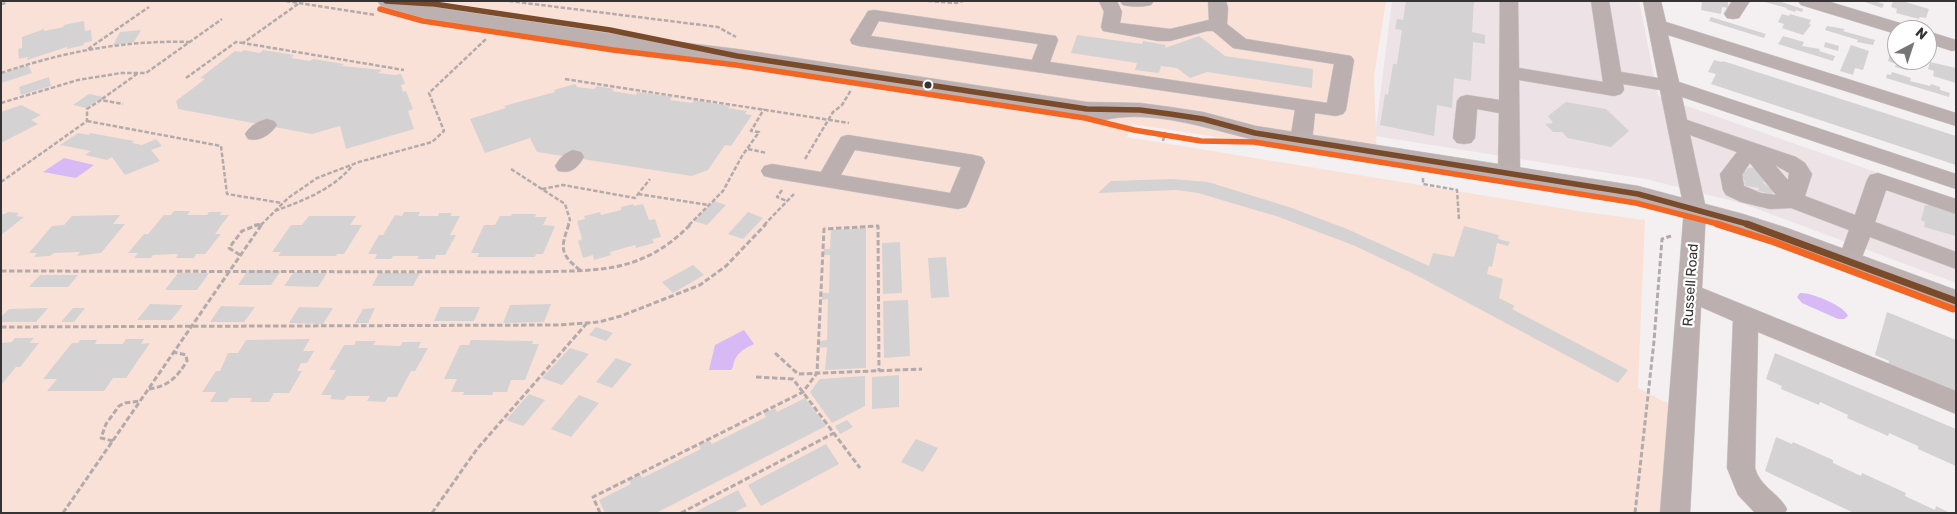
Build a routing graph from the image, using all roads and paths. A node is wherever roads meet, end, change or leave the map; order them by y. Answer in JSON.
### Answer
{"nodes":[{"id":1,"x":509,"y":1,"type":"edge"},
{"id":2,"x":928,"y":1,"type":"edge"},
{"id":3,"x":963,"y":1,"type":"edge"},
{"id":4,"x":1108,"y":1,"type":"edge"},
{"id":5,"x":1129,"y":1,"type":"edge"},
{"id":6,"x":1145,"y":1,"type":"edge"},
{"id":7,"x":1217,"y":1,"type":"edge"},
{"id":8,"x":1508,"y":1,"type":"edge"},
{"id":9,"x":1600,"y":1,"type":"edge"},
{"id":10,"x":1652,"y":1,"type":"edge"},
{"id":11,"x":1807,"y":1,"type":"edge"},
{"id":12,"x":385,"y":2,"type":"edge"},
{"id":13,"x":7,"y":3,"type":"dead end"},
{"id":14,"x":298,"y":3,"type":"dead end"},
{"id":15,"x":1,"y":4,"type":"edge"},
{"id":16,"x":149,"y":7,"type":"dead end"},
{"id":17,"x":222,"y":19,"type":"dead end"},
{"id":18,"x":1887,"y":25,"type":"edge"},
{"id":19,"x":1218,"y":26,"type":"junction"},
{"id":20,"x":1658,"y":26,"type":"junction"},
{"id":21,"x":492,"y":33,"type":"dead end"},
{"id":22,"x":1937,"y":40,"type":"edge"},
{"id":23,"x":189,"y":42,"type":"junction"},
{"id":24,"x":243,"y":43,"type":"junction"},
{"id":25,"x":1952,"y":45,"type":"dead end"},
{"id":26,"x":738,"y":47,"type":"junction"},
{"id":27,"x":87,"y":50,"type":"junction"},
{"id":28,"x":1039,"y":66,"type":"junction"},
{"id":29,"x":404,"y":70,"type":"dead end"},
{"id":30,"x":1508,"y":72,"type":"junction"},
{"id":31,"x":1,"y":73,"type":"edge"},
{"id":32,"x":138,"y":73,"type":"junction"},
{"id":33,"x":1612,"y":76,"type":"junction"},
{"id":34,"x":186,"y":78,"type":"dead end"},
{"id":35,"x":565,"y":79,"type":"dead end"},
{"id":36,"x":1670,"y":86,"type":"junction"},
{"id":37,"x":852,"y":89,"type":"dead end"},
{"id":38,"x":101,"y":100,"type":"junction"},
{"id":39,"x":1,"y":103,"type":"edge"},
{"id":40,"x":123,"y":104,"type":"dead end"},
{"id":41,"x":1306,"y":106,"type":"junction"},
{"id":42,"x":1508,"y":108,"type":"junction"},
{"id":43,"x":764,"y":109,"type":"junction"},
{"id":44,"x":828,"y":120,"type":"junction"},
{"id":45,"x":1956,"y":120,"type":"edge"},
{"id":46,"x":88,"y":121,"type":"junction"},
{"id":47,"x":1678,"y":124,"type":"junction"},
{"id":48,"x":857,"y":125,"type":"dead end"},
{"id":49,"x":1166,"y":129,"type":"dead end"},
{"id":50,"x":1464,"y":138,"type":"dead end"},
{"id":51,"x":1163,"y":141,"type":"dead end"},
{"id":52,"x":1301,"y":141,"type":"junction"},
{"id":53,"x":1750,"y":149,"type":"junction"},
{"id":54,"x":352,"y":166,"type":"junction"},
{"id":55,"x":511,"y":169,"type":"dead end"},
{"id":56,"x":772,"y":171,"type":"dead end"},
{"id":57,"x":1509,"y":172,"type":"junction"},
{"id":58,"x":1423,"y":174,"type":"dead end"},
{"id":59,"x":650,"y":179,"type":"dead end"},
{"id":60,"x":828,"y":180,"type":"junction"},
{"id":61,"x":1,"y":182,"type":"edge"},
{"id":62,"x":1956,"y":182,"type":"edge"},
{"id":63,"x":799,"y":185,"type":"junction"},
{"id":64,"x":542,"y":189,"type":"junction"},
{"id":65,"x":638,"y":194,"type":"junction"},
{"id":66,"x":1793,"y":200,"type":"junction"},
{"id":67,"x":787,"y":201,"type":"junction"},
{"id":68,"x":282,"y":203,"type":"junction"},
{"id":69,"x":708,"y":206,"type":"junction"},
{"id":70,"x":1956,"y":207,"type":"edge"},
{"id":71,"x":1695,"y":209,"type":"junction"},
{"id":72,"x":272,"y":212,"type":"junction"},
{"id":73,"x":1459,"y":220,"type":"dead end"},
{"id":74,"x":261,"y":224,"type":"junction"},
{"id":75,"x":1862,"y":226,"type":"junction"},
{"id":76,"x":1672,"y":228,"type":"dead end"},
{"id":77,"x":240,"y":255,"type":"junction"},
{"id":78,"x":1956,"y":260,"type":"edge"},
{"id":79,"x":1850,"y":261,"type":"junction"},
{"id":80,"x":1,"y":271,"type":"edge"},
{"id":81,"x":581,"y":271,"type":"junction"},
{"id":82,"x":228,"y":272,"type":"junction"},
{"id":83,"x":1690,"y":293,"type":"junction"},
{"id":84,"x":1956,"y":301,"type":"edge"},
{"id":85,"x":1746,"y":316,"type":"junction"},
{"id":86,"x":587,"y":323,"type":"junction"},
{"id":87,"x":191,"y":325,"type":"junction"},
{"id":88,"x":1,"y":327,"type":"edge"},
{"id":89,"x":173,"y":352,"type":"junction"},
{"id":90,"x":775,"y":352,"type":"dead end"},
{"id":91,"x":922,"y":369,"type":"dead end"},
{"id":92,"x":879,"y":370,"type":"junction"},
{"id":93,"x":818,"y":373,"type":"junction"},
{"id":94,"x":798,"y":374,"type":"junction"},
{"id":95,"x":756,"y":377,"type":"dead end"},
{"id":96,"x":793,"y":379,"type":"junction"},
{"id":97,"x":148,"y":389,"type":"junction"},
{"id":98,"x":803,"y":392,"type":"junction"},
{"id":99,"x":140,"y":401,"type":"junction"},
{"id":100,"x":1956,"y":402,"type":"edge"},
{"id":101,"x":834,"y":433,"type":"junction"},
{"id":102,"x":113,"y":441,"type":"junction"},
{"id":103,"x":860,"y":468,"type":"dead end"},
{"id":104,"x":1774,"y":512,"type":"edge"},
{"id":105,"x":63,"y":513,"type":"edge"},
{"id":106,"x":432,"y":513,"type":"edge"},
{"id":107,"x":600,"y":513,"type":"edge"},
{"id":108,"x":681,"y":513,"type":"edge"},
{"id":109,"x":1635,"y":513,"type":"edge"},
{"id":110,"x":1675,"y":513,"type":"edge"}],
"edges":[{"from":1,"to":26,"type":"path"},
{"from":2,"to":3,"type":"path"},
{"from":4,"to":19,"type":"street"},
{"from":5,"to":6,"type":"street"},
{"from":7,"to":19,"type":"street"},
{"from":8,"to":30,"type":"street"},
{"from":9,"to":33,"type":"street"},
{"from":10,"to":20,"type":"street","name":"Russell Road"},
{"from":11,"to":18,"type":"street"},
{"from":12,"to":26,"type":"main road"},
{"from":12,"to":26,"type":"main road"},
{"from":13,"to":15,"type":"path"},
{"from":14,"to":24,"type":"path"},
{"from":16,"to":27,"type":"path"},
{"from":17,"to":23,"type":"path"},
{"from":19,"to":41,"type":"street"},
{"from":20,"to":36,"type":"street","name":"Russell Road"},
{"from":20,"to":45,"type":"street"},
{"from":21,"to":54,"type":"path"},
{"from":22,"to":25,"type":"street"},
{"from":23,"to":27,"type":"path"},
{"from":23,"to":32,"type":"path"},
{"from":24,"to":29,"type":"path"},
{"from":24,"to":34,"type":"path"},
{"from":26,"to":52,"type":"main road"},
{"from":27,"to":31,"type":"path"},
{"from":28,"to":28,"type":"street"},
{"from":28,"to":41,"type":"street"},
{"from":30,"to":33,"type":"street"},
{"from":30,"to":42,"type":"street"},
{"from":32,"to":38,"type":"path"},
{"from":32,"to":39,"type":"path"},
{"from":33,"to":36,"type":"street"},
{"from":35,"to":43,"type":"path"},
{"from":36,"to":47,"type":"street","name":"Russell Road"},
{"from":36,"to":62,"type":"street"},
{"from":37,"to":44,"type":"path"},
{"from":38,"to":40,"type":"path"},
{"from":38,"to":46,"type":"path"},
{"from":41,"to":52,"type":"street"},
{"from":42,"to":50,"type":"street"},
{"from":42,"to":57,"type":"street"},
{"from":43,"to":44,"type":"path"},
{"from":43,"to":69,"type":"path"},
{"from":44,"to":48,"type":"path"},
{"from":44,"to":63,"type":"path"},
{"from":46,"to":61,"type":"path"},
{"from":46,"to":68,"type":"path"},
{"from":47,"to":53,"type":"street"},
{"from":47,"to":71,"type":"street","name":"Russell Road"},
{"from":49,"to":51,"type":"path"},
{"from":52,"to":57,"type":"main road"},
{"from":53,"to":66,"type":"street"},
{"from":53,"to":66,"type":"street"},
{"from":54,"to":68,"type":"path"},
{"from":54,"to":72,"type":"path"},
{"from":55,"to":64,"type":"path"},
{"from":56,"to":63,"type":"street"},
{"from":57,"to":71,"type":"main road"},
{"from":58,"to":73,"type":"path"},
{"from":59,"to":65,"type":"path"},
{"from":60,"to":60,"type":"street"},
{"from":60,"to":63,"type":"street"},
{"from":63,"to":67,"type":"path"},
{"from":63,"to":67,"type":"path"},
{"from":64,"to":65,"type":"path"},
{"from":64,"to":81,"type":"path"},
{"from":65,"to":69,"type":"path"},
{"from":66,"to":75,"type":"street"},
{"from":67,"to":86,"type":"path"},
{"from":68,"to":72,"type":"path"},
{"from":69,"to":81,"type":"path"},
{"from":70,"to":75,"type":"street"},
{"from":71,"to":79,"type":"main road"},
{"from":71,"to":83,"type":"street","name":"Russell Road"},
{"from":72,"to":74,"type":"path"},
{"from":74,"to":77,"type":"path"},
{"from":74,"to":77,"type":"path"},
{"from":75,"to":78,"type":"street"},
{"from":75,"to":79,"type":"street"},
{"from":76,"to":109,"type":"path"},
{"from":77,"to":82,"type":"path"},
{"from":79,"to":84,"type":"main road"},
{"from":80,"to":82,"type":"path"},
{"from":81,"to":82,"type":"path"},
{"from":82,"to":87,"type":"path"},
{"from":83,"to":85,"type":"street"},
{"from":83,"to":110,"type":"street","name":"Russell Road"},
{"from":85,"to":100,"type":"street"},
{"from":85,"to":104,"type":"street"},
{"from":86,"to":87,"type":"path"},
{"from":86,"to":106,"type":"path"},
{"from":87,"to":88,"type":"path"},
{"from":87,"to":89,"type":"path"},
{"from":89,"to":97,"type":"path"},
{"from":89,"to":97,"type":"path"},
{"from":90,"to":94,"type":"path"},
{"from":91,"to":92,"type":"path"},
{"from":92,"to":93,"type":"path"},
{"from":92,"to":93,"type":"path"},
{"from":93,"to":94,"type":"path"},
{"from":93,"to":98,"type":"path"},
{"from":94,"to":96,"type":"path"},
{"from":95,"to":96,"type":"path"},
{"from":96,"to":98,"type":"path"},
{"from":97,"to":99,"type":"path"},
{"from":98,"to":101,"type":"path"},
{"from":98,"to":107,"type":"path"},
{"from":99,"to":102,"type":"path"},
{"from":99,"to":102,"type":"path"},
{"from":101,"to":103,"type":"path"},
{"from":101,"to":108,"type":"path"},
{"from":102,"to":105,"type":"path"}]}
